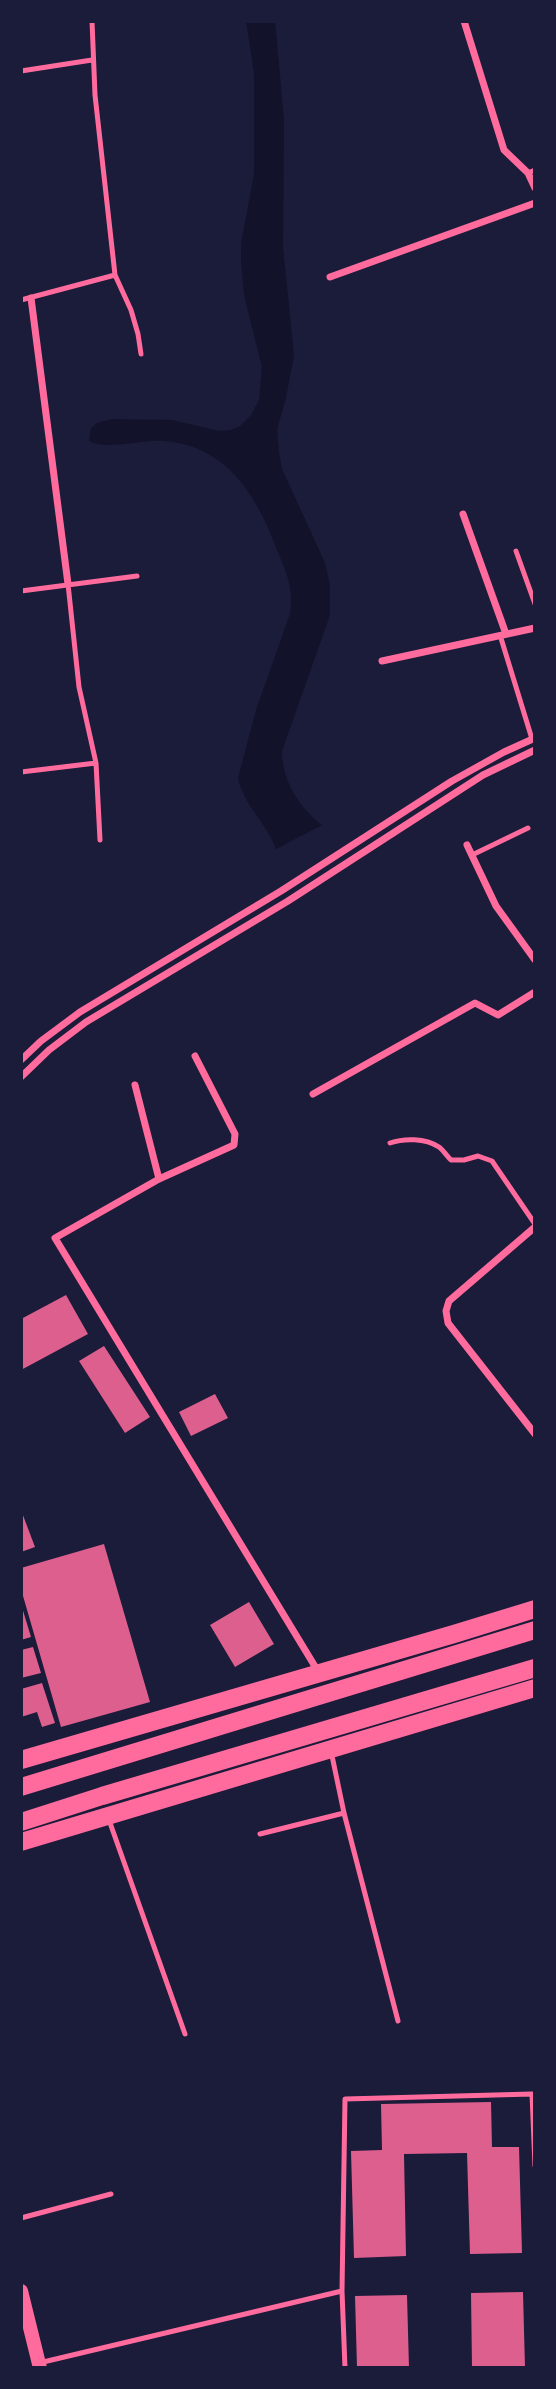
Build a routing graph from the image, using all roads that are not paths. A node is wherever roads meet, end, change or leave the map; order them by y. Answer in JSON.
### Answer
{"nodes":[{"id":1,"x":92,"y":21,"type":"edge"},
{"id":2,"x":464,"y":21,"type":"edge"},
{"id":3,"x":92,"y":60,"type":"junction"},
{"id":4,"x":21,"y":71,"type":"edge"},
{"id":5,"x":532,"y":171,"type":"edge"},
{"id":6,"x":535,"y":188,"type":"edge"},
{"id":7,"x":535,"y":203,"type":"edge"},
{"id":8,"x":115,"y":275,"type":"junction"},
{"id":9,"x":330,"y":277,"type":"dead end"},
{"id":10,"x":31,"y":298,"type":"junction"},
{"id":11,"x":21,"y":300,"type":"edge"},
{"id":12,"x":141,"y":354,"type":"dead end"},
{"id":13,"x":463,"y":514,"type":"dead end"},
{"id":14,"x":516,"y":551,"type":"dead end"},
{"id":15,"x":137,"y":576,"type":"dead end"},
{"id":16,"x":68,"y":584,"type":"junction"},
{"id":17,"x":21,"y":591,"type":"edge"},
{"id":18,"x":535,"y":604,"type":"edge"},
{"id":19,"x":535,"y":628,"type":"edge"},
{"id":20,"x":503,"y":635,"type":"junction"},
{"id":21,"x":382,"y":661,"type":"dead end"},
{"id":22,"x":533,"y":738,"type":"edge"},
{"id":23,"x":535,"y":750,"type":"edge"},
{"id":24,"x":96,"y":763,"type":"junction"},
{"id":25,"x":21,"y":772,"type":"edge"},
{"id":26,"x":528,"y":828,"type":"dead end"},
{"id":27,"x":100,"y":840,"type":"dead end"},
{"id":28,"x":467,"y":845,"type":"dead end"},
{"id":29,"x":472,"y":855,"type":"junction"},
{"id":30,"x":535,"y":960,"type":"edge"},
{"id":31,"x":535,"y":992,"type":"edge"},
{"id":32,"x":195,"y":1056,"type":"dead end"},
{"id":33,"x":21,"y":1060,"type":"edge"},
{"id":34,"x":21,"y":1077,"type":"edge"},
{"id":35,"x":135,"y":1085,"type":"dead end"},
{"id":36,"x":313,"y":1094,"type":"dead end"},
{"id":37,"x":390,"y":1143,"type":"dead end"},
{"id":38,"x":159,"y":1179,"type":"junction"},
{"id":39,"x":535,"y":1226,"type":"edge"},
{"id":40,"x":535,"y":1434,"type":"edge"},
{"id":41,"x":535,"y":1609,"type":"edge"},
{"id":42,"x":535,"y":1630,"type":"edge"},
{"id":43,"x":535,"y":1668,"type":"edge"},
{"id":44,"x":319,"y":1673,"type":"junction"},
{"id":45,"x":535,"y":1688,"type":"edge"},
{"id":46,"x":331,"y":1693,"type":"junction"},
{"id":47,"x":221,"y":1702,"type":"junction"},
{"id":48,"x":228,"y":1723,"type":"junction"},
{"id":49,"x":331,"y":1748,"type":"junction"},
{"id":50,"x":21,"y":1760,"type":"edge"},
{"id":51,"x":21,"y":1787,"type":"edge"},
{"id":52,"x":344,"y":1813,"type":"junction"},
{"id":53,"x":108,"y":1817,"type":"junction"},
{"id":54,"x":21,"y":1822,"type":"edge"},
{"id":55,"x":260,"y":1835,"type":"dead end"},
{"id":56,"x":21,"y":1842,"type":"edge"},
{"id":57,"x":398,"y":2021,"type":"dead end"},
{"id":58,"x":185,"y":2034,"type":"dead end"},
{"id":59,"x":535,"y":2166,"type":"edge"},
{"id":60,"x":111,"y":2194,"type":"dead end"},
{"id":61,"x":21,"y":2218,"type":"edge"},
{"id":62,"x":21,"y":2291,"type":"edge"},
{"id":63,"x":342,"y":2291,"type":"junction"},
{"id":64,"x":40,"y":2365,"type":"edge"},
{"id":65,"x":345,"y":2368,"type":"edge"}],
"edges":[{"from":1,"to":3,"type":"lane"},
{"from":2,"to":5,"type":"street"},
{"from":3,"to":4,"type":"lane"},
{"from":3,"to":8,"type":"lane"},
{"from":5,"to":6,"type":"street"},
{"from":7,"to":9,"type":"street"},
{"from":8,"to":10,"type":"lane"},
{"from":8,"to":12,"type":"lane"},
{"from":10,"to":11,"type":"lane"},
{"from":10,"to":16,"type":"street"},
{"from":13,"to":20,"type":"street"},
{"from":14,"to":18,"type":"lane"},
{"from":15,"to":16,"type":"lane"},
{"from":16,"to":17,"type":"lane"},
{"from":16,"to":24,"type":"lane"},
{"from":19,"to":20,"type":"street"},
{"from":20,"to":21,"type":"street"},
{"from":20,"to":22,"type":"lane"},
{"from":22,"to":33,"type":"street"},
{"from":23,"to":34,"type":"street"},
{"from":24,"to":25,"type":"lane"},
{"from":24,"to":27,"type":"lane"},
{"from":26,"to":29,"type":"lane"},
{"from":28,"to":29,"type":"street"},
{"from":29,"to":30,"type":"street"},
{"from":31,"to":36,"type":"street"},
{"from":32,"to":38,"type":"street"},
{"from":35,"to":38,"type":"street"},
{"from":37,"to":39,"type":"lane"},
{"from":38,"to":44,"type":"street"},
{"from":39,"to":40,"type":"street"},
{"from":41,"to":44,"type":"main road"},
{"from":42,"to":46,"type":"main road"},
{"from":43,"to":54,"type":"main road"},
{"from":44,"to":46,"type":"main road"},
{"from":44,"to":47,"type":"main road"},
{"from":45,"to":49,"type":"main road"},
{"from":46,"to":48,"type":"main road"},
{"from":47,"to":48,"type":"main road"},
{"from":47,"to":50,"type":"main road"},
{"from":48,"to":51,"type":"main road"},
{"from":49,"to":52,"type":"lane"},
{"from":49,"to":53,"type":"main road"},
{"from":52,"to":55,"type":"lane"},
{"from":52,"to":57,"type":"lane"},
{"from":53,"to":56,"type":"main road"},
{"from":53,"to":58,"type":"lane"},
{"from":59,"to":63,"type":"lane"},
{"from":60,"to":61,"type":"lane"},
{"from":62,"to":64,"type":"main road"},
{"from":63,"to":64,"type":"lane"},
{"from":63,"to":65,"type":"lane"}]}
